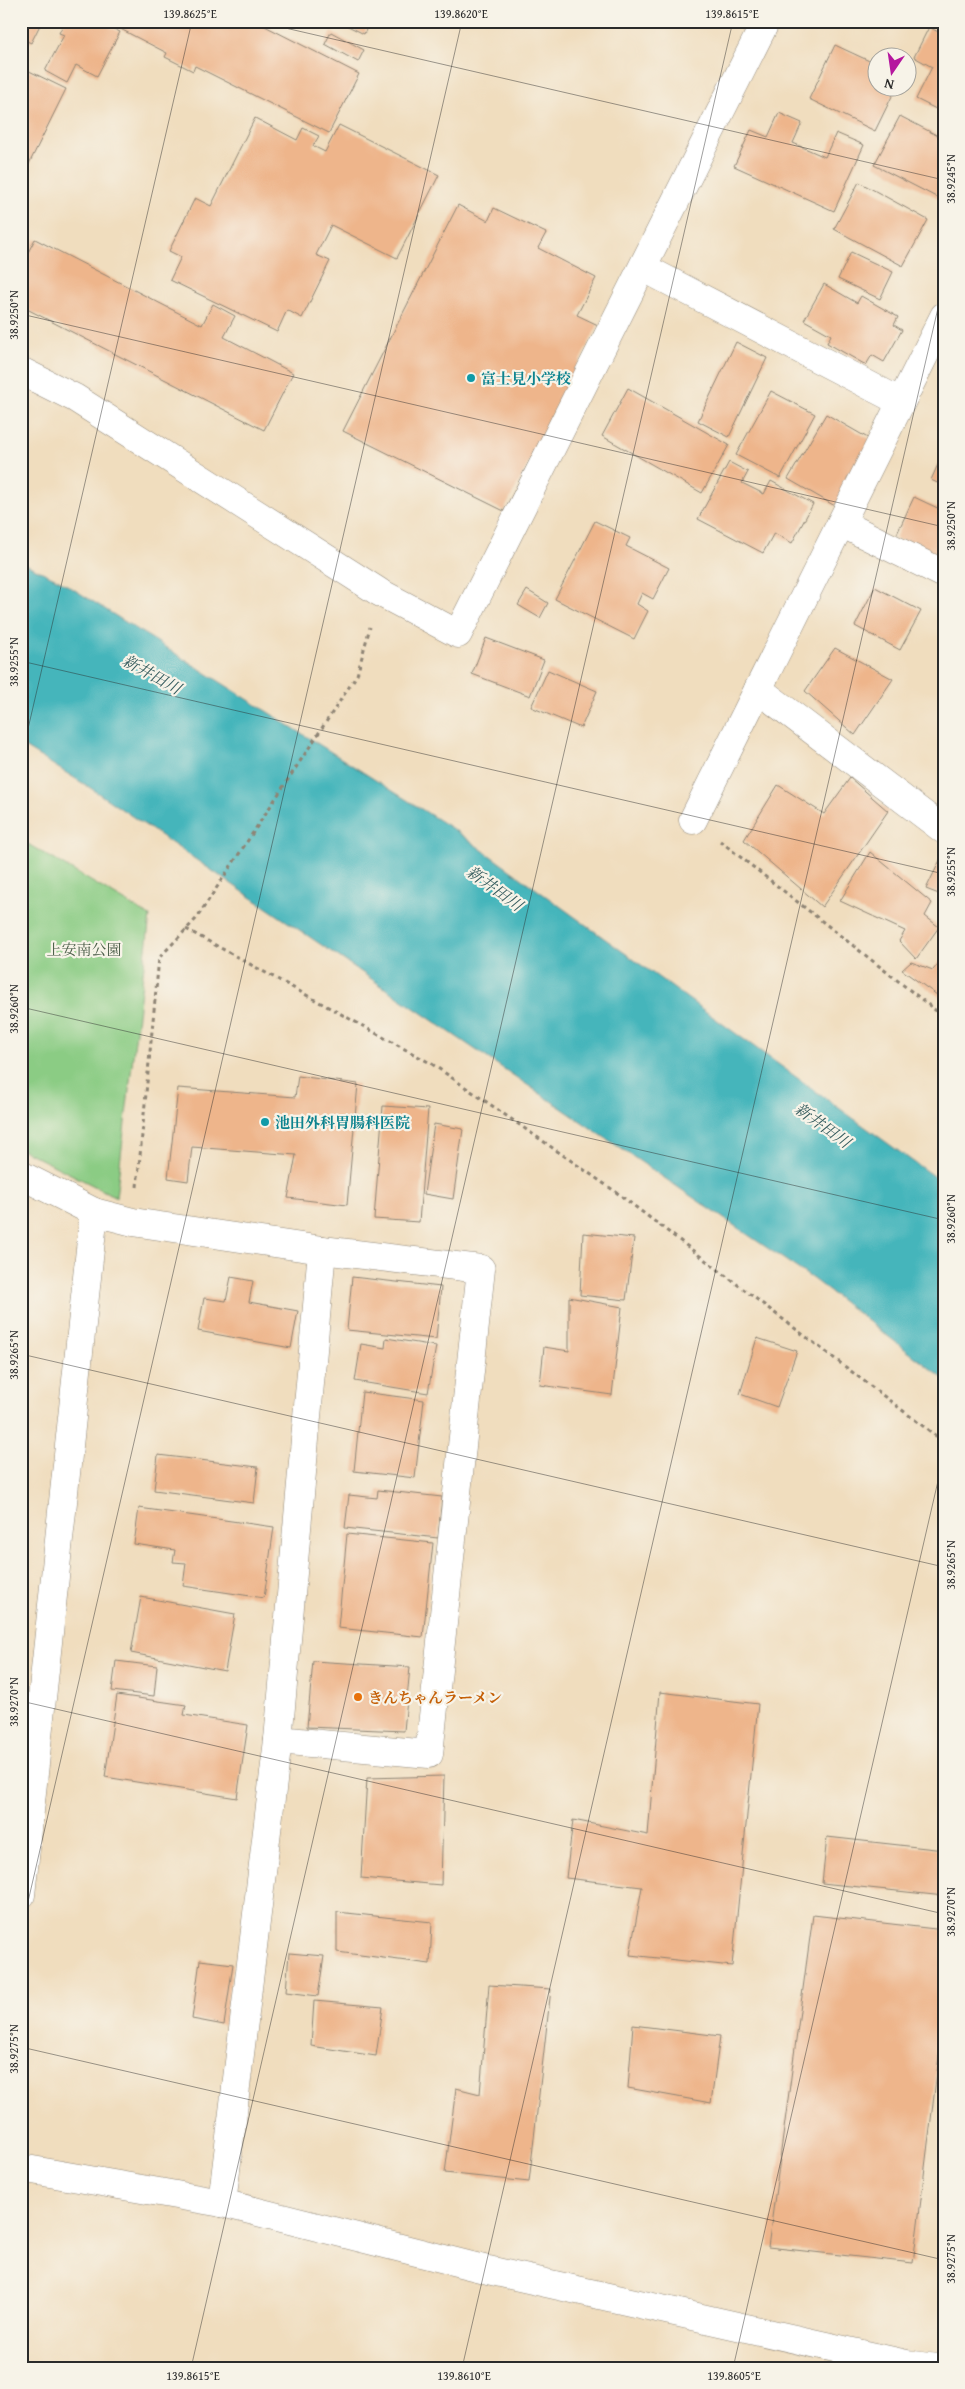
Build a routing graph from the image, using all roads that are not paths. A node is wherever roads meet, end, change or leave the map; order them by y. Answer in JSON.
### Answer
{"nodes":[{"id":1,"x":766,"y":21,"type":"edge"},
{"id":2,"x":644,"y":268,"type":"junction"},
{"id":3,"x":944,"y":316,"type":"edge"},
{"id":4,"x":21,"y":371,"type":"edge"},
{"id":5,"x":901,"y":402,"type":"junction"},
{"id":6,"x":841,"y":523,"type":"junction"},
{"id":7,"x":944,"y":574,"type":"edge"},
{"id":8,"x":758,"y":689,"type":"junction"},
{"id":9,"x":693,"y":820,"type":"road end"},
{"id":10,"x":944,"y":830,"type":"edge"},
{"id":11,"x":21,"y":1175,"type":"edge"},
{"id":12,"x":94,"y":1212,"type":"junction"},
{"id":13,"x":322,"y":1250,"type":"junction"},
{"id":14,"x":278,"y":1740,"type":"junction"},
{"id":15,"x":26,"y":1826,"type":"edge"},
{"id":16,"x":21,"y":1895,"type":"edge"},
{"id":17,"x":21,"y":2168,"type":"edge"},
{"id":18,"x":222,"y":2203,"type":"junction"},
{"id":19,"x":906,"y":2366,"type":"edge"},
{"id":20,"x":936,"y":2368,"type":"edge"}],
"edges":[{"from":1,"to":2,"type":"street"},
{"from":2,"to":4,"type":"street"},
{"from":2,"to":5,"type":"street"},
{"from":3,"to":5,"type":"street"},
{"from":5,"to":6,"type":"street"},
{"from":6,"to":7,"type":"street"},
{"from":6,"to":8,"type":"street"},
{"from":8,"to":9,"type":"street"},
{"from":8,"to":10,"type":"street"},
{"from":11,"to":12,"type":"street"},
{"from":12,"to":13,"type":"street"},
{"from":12,"to":15,"type":"street"},
{"from":13,"to":14,"type":"street"},
{"from":13,"to":14,"type":"street"},
{"from":14,"to":18,"type":"street"},
{"from":15,"to":16,"type":"street"},
{"from":17,"to":18,"type":"street"},
{"from":18,"to":19,"type":"street"},
{"from":19,"to":20,"type":"street"}]}
